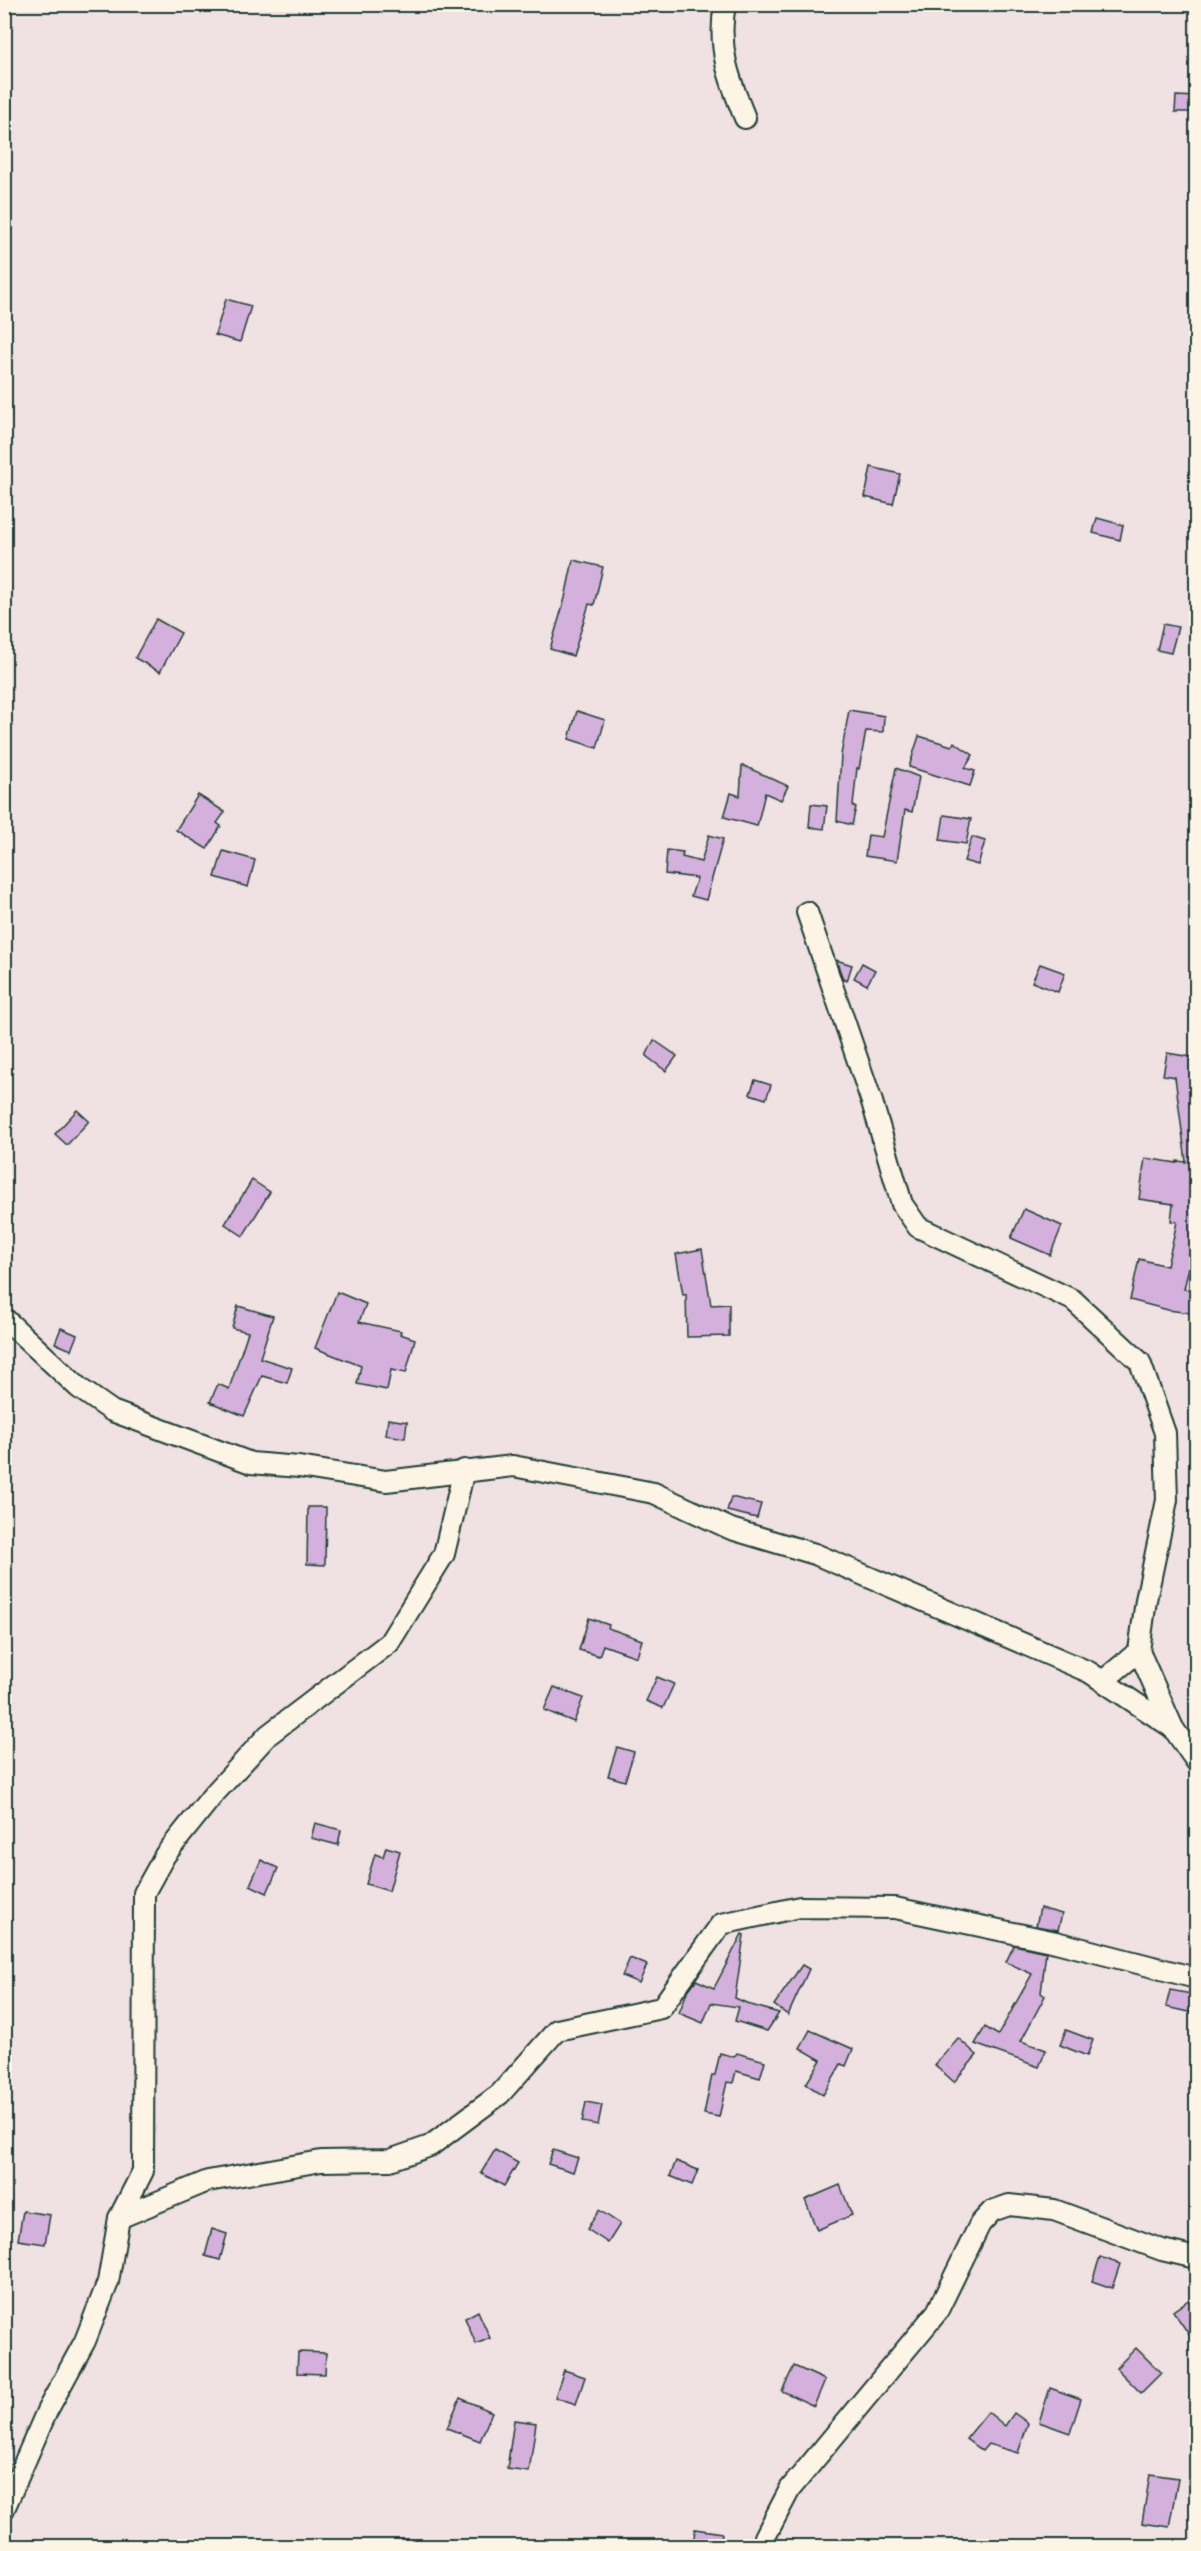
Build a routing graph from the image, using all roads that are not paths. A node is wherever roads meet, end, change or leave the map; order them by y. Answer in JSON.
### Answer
{"nodes":[{"id":1,"x":725,"y":4,"type":"edge"},
{"id":2,"x":746,"y":118,"type":"dead end"},
{"id":3,"x":807,"y":912,"type":"dead end"},
{"id":4,"x":4,"y":1318,"type":"edge"},
{"id":5,"x":464,"y":1470,"type":"junction"},
{"id":6,"x":1140,"y":1651,"type":"junction"},
{"id":7,"x":1103,"y":1681,"type":"junction"},
{"id":8,"x":1173,"y":1728,"type":"junction"},
{"id":9,"x":1197,"y":1761,"type":"edge"},
{"id":10,"x":1197,"y":1978,"type":"edge"},
{"id":11,"x":119,"y":2218,"type":"junction"},
{"id":12,"x":1197,"y":2258,"type":"edge"},
{"id":13,"x":4,"y":2509,"type":"edge"},
{"id":14,"x":766,"y":2547,"type":"edge"}],
"edges":[{"from":1,"to":2,"type":"street"},
{"from":3,"to":6,"type":"street"},
{"from":4,"to":5,"type":"street"},
{"from":5,"to":7,"type":"street"},
{"from":5,"to":11,"type":"street"},
{"from":6,"to":7,"type":"street"},
{"from":6,"to":8,"type":"street"},
{"from":7,"to":8,"type":"street"},
{"from":8,"to":9,"type":"street"},
{"from":10,"to":11,"type":"street"},
{"from":11,"to":13,"type":"street"},
{"from":12,"to":14,"type":"street"}]}
